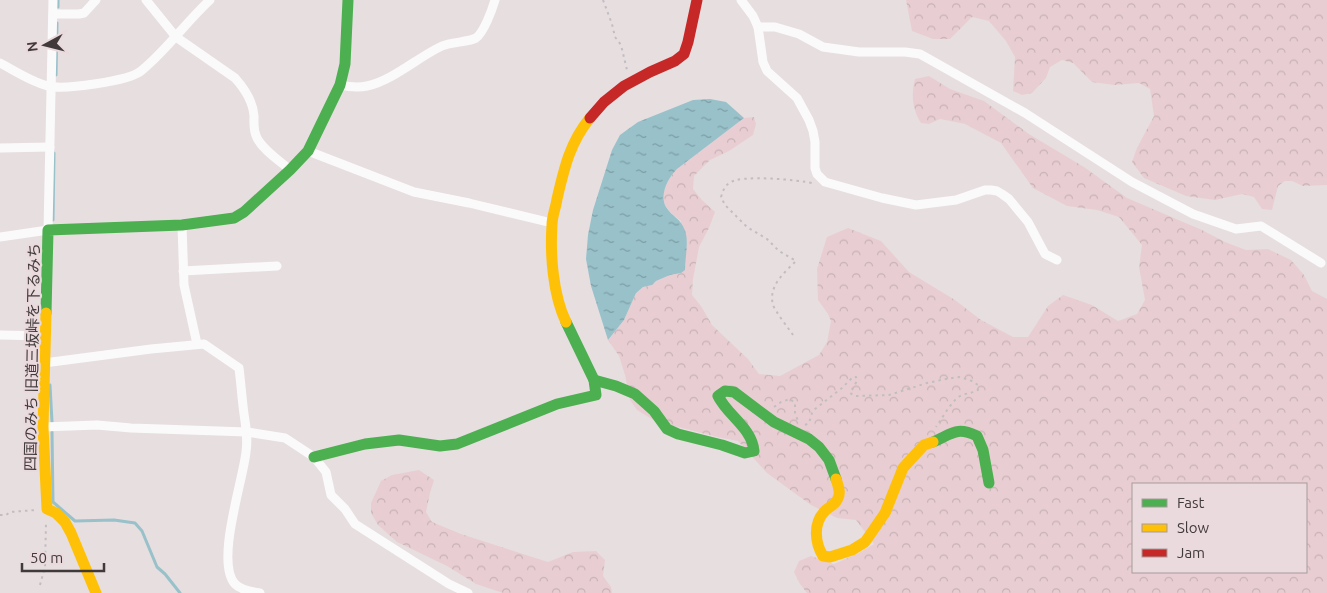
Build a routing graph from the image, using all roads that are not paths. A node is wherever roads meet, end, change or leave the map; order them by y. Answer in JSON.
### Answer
{"nodes":[{"id":1,"x":53,"y":0,"type":"edge"},
{"id":2,"x":96,"y":0,"type":"edge"},
{"id":3,"x":146,"y":0,"type":"edge"},
{"id":4,"x":210,"y":0,"type":"edge"},
{"id":5,"x":348,"y":0,"type":"edge"},
{"id":6,"x":495,"y":0,"type":"edge"},
{"id":7,"x":698,"y":0,"type":"edge"},
{"id":8,"x":741,"y":0,"type":"edge"},
{"id":9,"x":53,"y":14,"type":"junction"},
{"id":10,"x":758,"y":27,"type":"junction"},
{"id":11,"x":176,"y":37,"type":"junction"},
{"id":12,"x":0,"y":63,"type":"edge"},
{"id":13,"x":340,"y":85,"type":"junction"},
{"id":14,"x":51,"y":87,"type":"junction"},
{"id":15,"x":0,"y":148,"type":"edge"},
{"id":16,"x":50,"y":148,"type":"junction"},
{"id":17,"x":308,"y":151,"type":"junction"},
{"id":18,"x":290,"y":170,"type":"junction"},
{"id":19,"x":552,"y":223,"type":"junction"},
{"id":20,"x":182,"y":225,"type":"junction"},
{"id":21,"x":48,"y":230,"type":"junction"},
{"id":22,"x":0,"y":237,"type":"edge"},
{"id":23,"x":1057,"y":260,"type":"dead end"},
{"id":24,"x":1321,"y":263,"type":"dead end"},
{"id":25,"x":277,"y":266,"type":"dead end"},
{"id":26,"x":183,"y":271,"type":"junction"},
{"id":27,"x":0,"y":335,"type":"edge"},
{"id":28,"x":46,"y":336,"type":"junction"},
{"id":29,"x":197,"y":344,"type":"junction"},
{"id":30,"x":44,"y":363,"type":"junction"},
{"id":31,"x":594,"y":380,"type":"junction"},
{"id":32,"x":43,"y":427,"type":"junction"},
{"id":33,"x":247,"y":432,"type":"junction"},
{"id":34,"x":314,"y":457,"type":"junction"},
{"id":35,"x":989,"y":483,"type":"dead end"},
{"id":36,"x":96,"y":593,"type":"edge"},
{"id":37,"x":260,"y":593,"type":"edge"},
{"id":38,"x":468,"y":593,"type":"edge"}],
"edges":[{"from":1,"to":9,"type":"street"},
{"from":2,"to":9,"type":"street"},
{"from":3,"to":11,"type":"street"},
{"from":4,"to":11,"type":"street"},
{"from":5,"to":13,"type":"street","name":"四国のみち 旧道三坂峠を下るみち"},
{"from":6,"to":13,"type":"street"},
{"from":7,"to":19,"type":"street"},
{"from":8,"to":10,"type":"street"},
{"from":9,"to":14,"type":"street"},
{"from":10,"to":23,"type":"street"},
{"from":10,"to":24,"type":"street"},
{"from":11,"to":14,"type":"street"},
{"from":11,"to":18,"type":"street"},
{"from":12,"to":14,"type":"street"},
{"from":13,"to":17,"type":"street","name":"四国のみち 旧道三坂峠を下るみち"},
{"from":14,"to":16,"type":"street"},
{"from":15,"to":16,"type":"street"},
{"from":16,"to":21,"type":"street"},
{"from":17,"to":18,"type":"street","name":"四国のみち 旧道三坂峠を下るみち"},
{"from":17,"to":19,"type":"street"},
{"from":18,"to":20,"type":"street","name":"四国のみち 旧道三坂峠を下るみち"},
{"from":19,"to":31,"type":"street"},
{"from":20,"to":21,"type":"street","name":"四国のみち 旧道三坂峠を下るみち"},
{"from":20,"to":26,"type":"street"},
{"from":21,"to":22,"type":"street"},
{"from":21,"to":28,"type":"street","name":"四国のみち 旧道三坂峠を下るみち"},
{"from":25,"to":26,"type":"street"},
{"from":26,"to":29,"type":"street"},
{"from":27,"to":28,"type":"street"},
{"from":28,"to":30,"type":"street","name":"四国のみち 旧道三坂峠を下るみち"},
{"from":29,"to":30,"type":"street"},
{"from":29,"to":33,"type":"street"},
{"from":30,"to":32,"type":"street","name":"四国のみち 旧道三坂峠を下るみち"},
{"from":31,"to":34,"type":"street"},
{"from":31,"to":35,"type":"street"},
{"from":32,"to":33,"type":"street"},
{"from":32,"to":36,"type":"street","name":"四国のみち 旧道三坂峠を下るみち"},
{"from":33,"to":34,"type":"street"},
{"from":33,"to":37,"type":"street"},
{"from":34,"to":38,"type":"street"}]}
